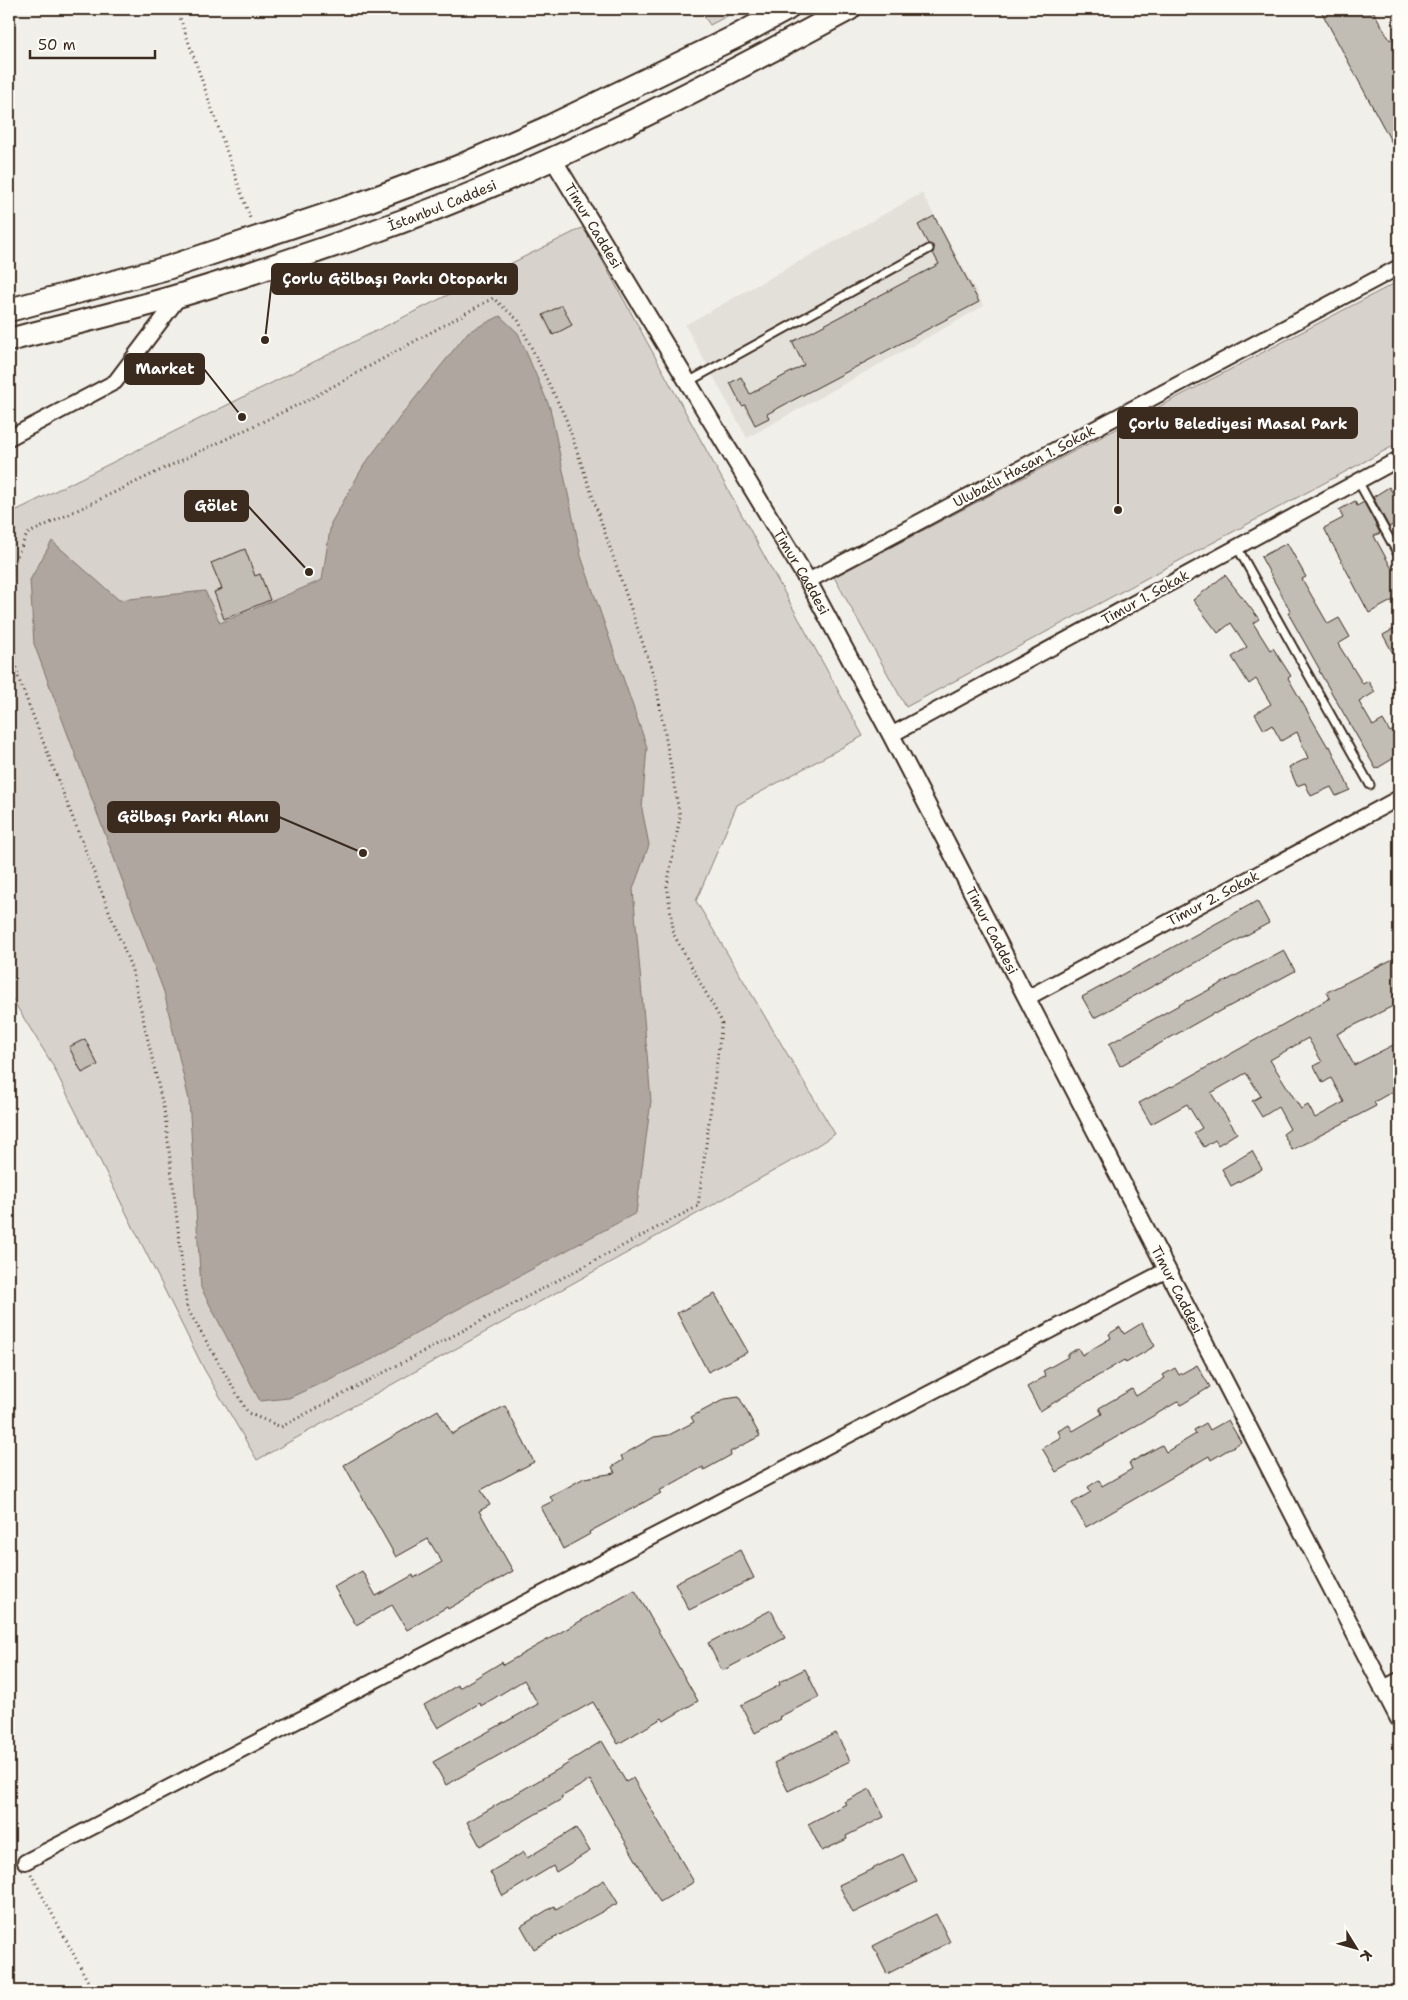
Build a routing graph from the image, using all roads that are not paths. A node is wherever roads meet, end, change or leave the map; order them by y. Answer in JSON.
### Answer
{"nodes":[{"id":1,"x":787,"y":9,"type":"edge"},
{"id":2,"x":849,"y":9,"type":"edge"},
{"id":3,"x":553,"y":159,"type":"junction"},
{"id":4,"x":929,"y":249,"type":"dead end"},
{"id":5,"x":1399,"y":267,"type":"edge"},
{"id":6,"x":180,"y":295,"type":"junction"},
{"id":7,"x":9,"y":310,"type":"edge"},
{"id":8,"x":9,"y":340,"type":"edge"},
{"id":9,"x":688,"y":382,"type":"junction"},
{"id":10,"x":9,"y":438,"type":"edge"},
{"id":11,"x":1399,"y":459,"type":"edge"},
{"id":12,"x":1358,"y":481,"type":"junction"},
{"id":13,"x":1238,"y":547,"type":"junction"},
{"id":14,"x":1399,"y":556,"type":"edge"},
{"id":15,"x":808,"y":581,"type":"junction"},
{"id":16,"x":891,"y":735,"type":"junction"},
{"id":17,"x":1370,"y":785,"type":"dead end"},
{"id":18,"x":1399,"y":798,"type":"edge"},
{"id":19,"x":1027,"y":998,"type":"junction"},
{"id":20,"x":1167,"y":1270,"type":"junction"},
{"id":21,"x":1399,"y":1680,"type":"edge"},
{"id":22,"x":1382,"y":1689,"type":"junction"},
{"id":23,"x":1399,"y":1719,"type":"edge"},
{"id":24,"x":25,"y":1862,"type":"road end"}],
"edges":[{"from":1,"to":7,"type":"highway","name":"İstanbul Caddesi"},
{"from":2,"to":3,"type":"highway","name":"İstanbul Caddesi"},
{"from":3,"to":6,"type":"highway","name":"İstanbul Caddesi"},
{"from":3,"to":9,"type":"street","name":"Timur Caddesi"},
{"from":4,"to":9,"type":"lane"},
{"from":5,"to":15,"type":"street","name":"Ulubatlı Hasan 1. Sokak"},
{"from":6,"to":8,"type":"highway","name":"İstanbul Caddesi"},
{"from":6,"to":10,"type":"street"},
{"from":9,"to":15,"type":"street","name":"Timur Caddesi"},
{"from":11,"to":12,"type":"street","name":"Timur 1. Sokak"},
{"from":12,"to":13,"type":"street","name":"Timur 1. Sokak"},
{"from":12,"to":14,"type":"lane"},
{"from":13,"to":16,"type":"street","name":"Timur 1. Sokak"},
{"from":13,"to":17,"type":"lane"},
{"from":15,"to":16,"type":"street","name":"Timur Caddesi"},
{"from":16,"to":19,"type":"street","name":"Timur Caddesi"},
{"from":18,"to":19,"type":"street","name":"Timur 2. Sokak"},
{"from":19,"to":20,"type":"street","name":"Timur Caddesi"},
{"from":20,"to":22,"type":"street","name":"Timur Caddesi"},
{"from":20,"to":24,"type":"street"},
{"from":21,"to":22,"type":"street"},
{"from":22,"to":23,"type":"street","name":"Timur Caddesi"}]}
